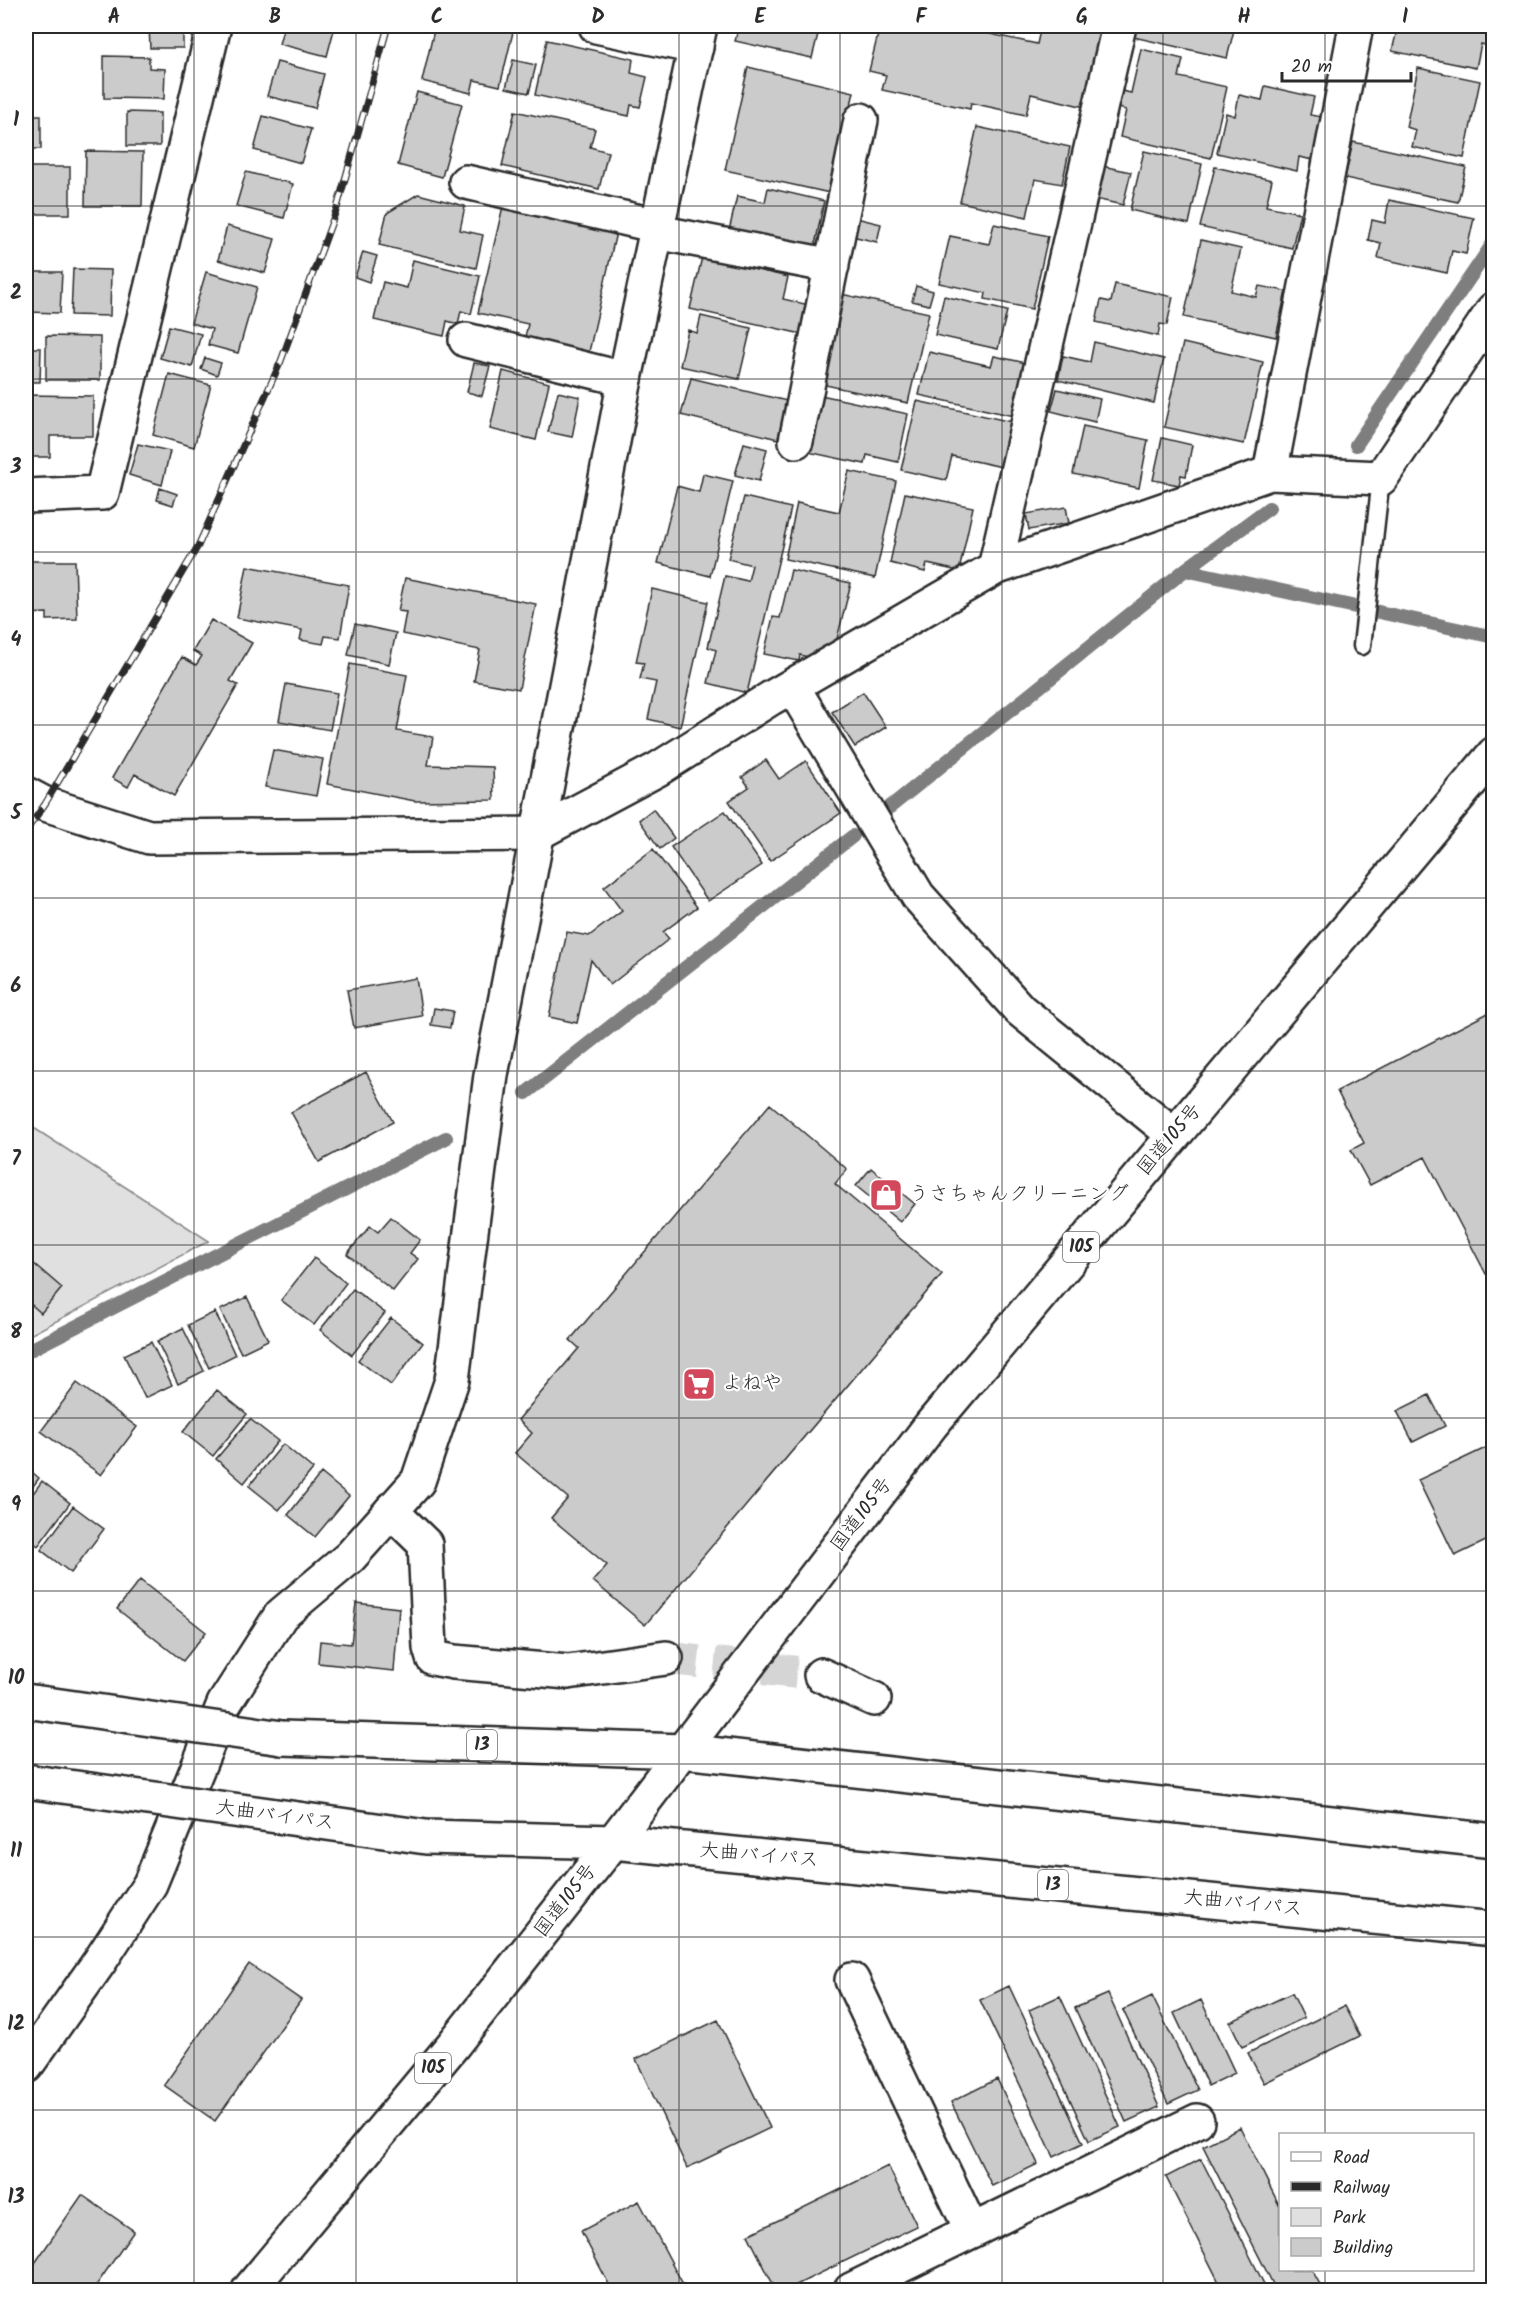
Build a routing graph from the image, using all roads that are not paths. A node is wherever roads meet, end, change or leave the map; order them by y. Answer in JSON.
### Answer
{"nodes":[{"id":1,"x":214,"y":26,"type":"edge"},
{"id":2,"x":596,"y":26,"type":"edge"},
{"id":3,"x":1119,"y":26,"type":"edge"},
{"id":4,"x":1356,"y":26,"type":"edge"},
{"id":5,"x":698,"y":36,"type":"edge"},
{"id":6,"x":861,"y":120,"type":"dead end"},
{"id":7,"x":466,"y":182,"type":"dead end"},
{"id":8,"x":658,"y":229,"type":"junction"},
{"id":9,"x":832,"y":266,"type":"junction"},
{"id":10,"x":1494,"y":309,"type":"edge"},
{"id":11,"x":466,"y":340,"type":"dead end"},
{"id":12,"x":625,"y":379,"type":"junction"},
{"id":13,"x":796,"y":441,"type":"dead end"},
{"id":14,"x":1270,"y":473,"type":"junction"},
{"id":15,"x":1381,"y":478,"type":"junction"},
{"id":16,"x":26,"y":496,"type":"edge"},
{"id":17,"x":995,"y":568,"type":"junction"},
{"id":18,"x":1362,"y":646,"type":"dead end"},
{"id":19,"x":792,"y":686,"type":"junction"},
{"id":20,"x":1494,"y":754,"type":"edge"},
{"id":21,"x":26,"y":794,"type":"edge"},
{"id":22,"x":536,"y":834,"type":"junction"},
{"id":23,"x":1174,"y":1135,"type":"junction"},
{"id":24,"x":391,"y":1511,"type":"junction"},
{"id":25,"x":666,"y":1658,"type":"tunnel mouth"},
{"id":26,"x":821,"y":1675,"type":"tunnel mouth"},
{"id":27,"x":874,"y":1699,"type":"dead end"},
{"id":28,"x":26,"y":1701,"type":"edge"},
{"id":29,"x":683,"y":1751,"type":"junction"},
{"id":30,"x":26,"y":1780,"type":"edge"},
{"id":31,"x":1494,"y":1841,"type":"edge"},
{"id":32,"x":613,"y":1842,"type":"junction"},
{"id":33,"x":1494,"y":1929,"type":"edge"},
{"id":34,"x":852,"y":1980,"type":"dead end"},
{"id":35,"x":26,"y":2066,"type":"edge"},
{"id":36,"x":1197,"y":2121,"type":"dead end"},
{"id":37,"x":972,"y":2231,"type":"junction"},
{"id":38,"x":249,"y":2290,"type":"edge"},
{"id":39,"x":851,"y":2290,"type":"edge"}],
"edges":[{"from":1,"to":16,"type":"main road"},
{"from":2,"to":5,"type":"main road"},
{"from":3,"to":17,"type":"main road"},
{"from":4,"to":14,"type":"main road"},
{"from":5,"to":8,"type":"main road"},
{"from":6,"to":9,"type":"main road"},
{"from":7,"to":8,"type":"main road"},
{"from":8,"to":9,"type":"main road"},
{"from":8,"to":12,"type":"main road"},
{"from":9,"to":13,"type":"main road"},
{"from":10,"to":15,"type":"main road"},
{"from":11,"to":12,"type":"main road"},
{"from":12,"to":22,"type":"main road"},
{"from":14,"to":15,"type":"main road"},
{"from":14,"to":17,"type":"main road"},
{"from":15,"to":18,"type":"lane"},
{"from":17,"to":19,"type":"main road"},
{"from":19,"to":22,"type":"main road"},
{"from":19,"to":23,"type":"main road"},
{"from":20,"to":23,"type":"main road","name":"国道105号","number":"105"},
{"from":21,"to":22,"type":"main road"},
{"from":22,"to":24,"type":"main road"},
{"from":23,"to":29,"type":"main road","name":"国道105号","number":"105"},
{"from":24,"to":25,"type":"main road"},
{"from":24,"to":35,"type":"main road"},
{"from":26,"to":27,"type":"main road"},
{"from":28,"to":29,"type":"main road","number":"13","bridge":true},
{"from":29,"to":31,"type":"main road","number":"13"},
{"from":29,"to":32,"type":"main road","name":"国道105号","number":"105"},
{"from":30,"to":32,"type":"main road","name":"大曲バイパス","number":"13","bridge":true},
{"from":32,"to":33,"type":"main road","name":"大曲バイパス","number":"13"},
{"from":32,"to":38,"type":"main road","name":"国道105号","number":"105"},
{"from":34,"to":37,"type":"main road"},
{"from":36,"to":37,"type":"main road"},
{"from":37,"to":39,"type":"main road"}]}
